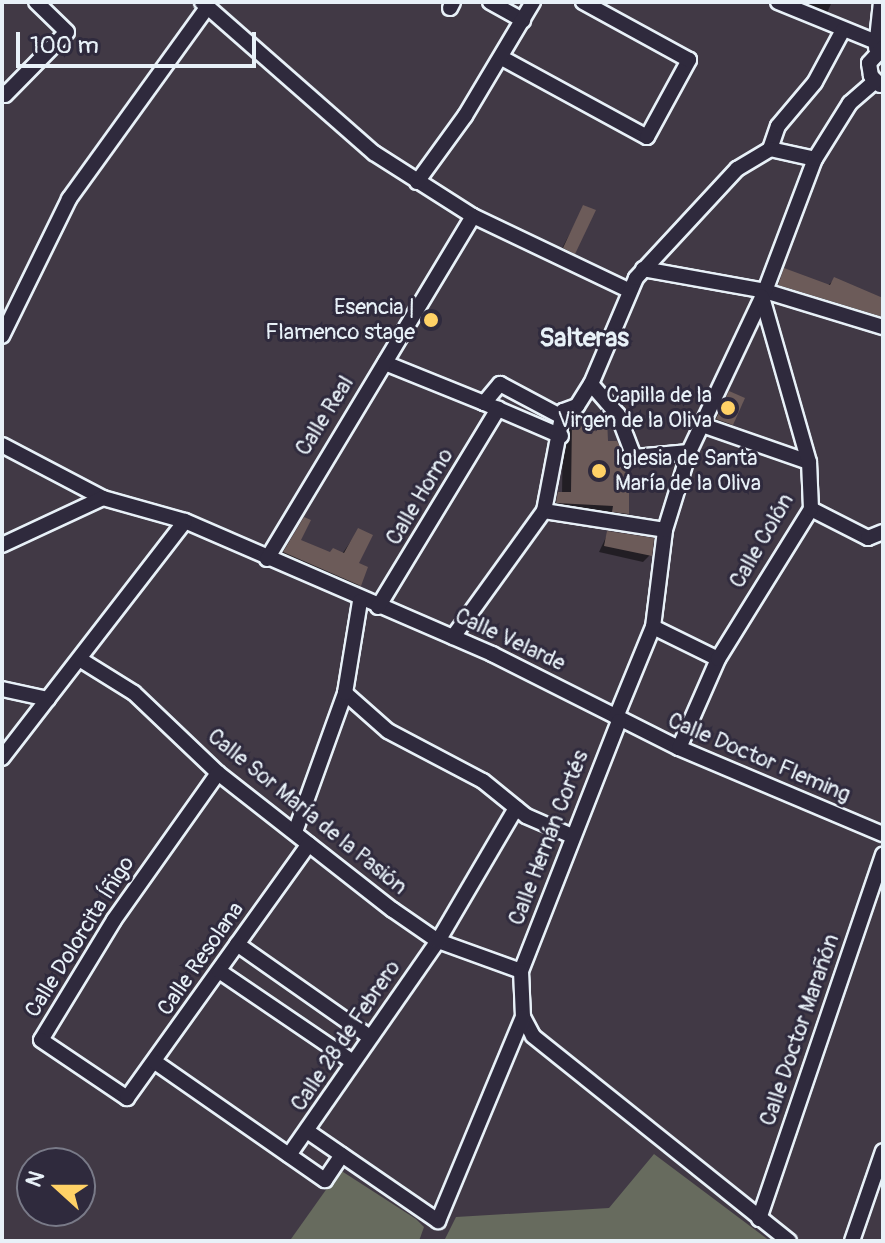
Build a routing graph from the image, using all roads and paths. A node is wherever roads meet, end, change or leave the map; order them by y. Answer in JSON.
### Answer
{"nodes":[{"id":1,"x":36,"y":2,"type":"edge"},
{"id":2,"x":490,"y":2,"type":"edge"},
{"id":3,"x":533,"y":2,"type":"edge"},
{"id":4,"x":583,"y":2,"type":"edge"},
{"id":5,"x":778,"y":2,"type":"edge"},
{"id":6,"x":881,"y":2,"type":"edge"},
{"id":7,"x":204,"y":5,"type":"edge"},
{"id":8,"x":523,"y":20,"type":"junction"},
{"id":9,"x":843,"y":30,"type":"junction"},
{"id":10,"x":878,"y":47,"type":"edge"},
{"id":11,"x":502,"y":58,"type":"junction"},
{"id":12,"x":879,"y":84,"type":"edge"},
{"id":13,"x":3,"y":95,"type":"edge"},
{"id":14,"x":770,"y":149,"type":"junction"},
{"id":15,"x":815,"y":159,"type":"junction"},
{"id":16,"x":417,"y":182,"type":"junction"},
{"id":17,"x":473,"y":216,"type":"junction"},
{"id":18,"x":643,"y":269,"type":"junction"},
{"id":19,"x":628,"y":290,"type":"junction"},
{"id":20,"x":764,"y":294,"type":"junction"},
{"id":21,"x":883,"y":327,"type":"edge"},
{"id":22,"x":2,"y":336,"type":"edge"},
{"id":23,"x":385,"y":363,"type":"junction"},
{"id":24,"x":591,"y":384,"type":"junction"},
{"id":25,"x":491,"y":406,"type":"junction"},
{"id":26,"x":562,"y":417,"type":"junction"},
{"id":27,"x":702,"y":425,"type":"junction"},
{"id":28,"x":561,"y":436,"type":"junction"},
{"id":29,"x":2,"y":445,"type":"edge"},
{"id":30,"x":689,"y":452,"type":"junction"},
{"id":31,"x":809,"y":462,"type":"junction"},
{"id":32,"x":103,"y":498,"type":"junction"},
{"id":33,"x":811,"y":509,"type":"junction"},
{"id":34,"x":544,"y":511,"type":"junction"},
{"id":35,"x":185,"y":521,"type":"junction"},
{"id":36,"x":665,"y":530,"type":"junction"},
{"id":37,"x":883,"y":532,"type":"edge"},
{"id":38,"x":2,"y":545,"type":"edge"},
{"id":39,"x":267,"y":559,"type":"junction"},
{"id":40,"x":360,"y":601,"type":"junction"},
{"id":41,"x":378,"y":607,"type":"junction"},
{"id":42,"x":653,"y":627,"type":"junction"},
{"id":43,"x":453,"y":637,"type":"junction"},
{"id":44,"x":718,"y":659,"type":"junction"},
{"id":45,"x":81,"y":660,"type":"junction"},
{"id":46,"x":2,"y":689,"type":"edge"},
{"id":47,"x":345,"y":693,"type":"junction"},
{"id":48,"x":48,"y":699,"type":"junction"},
{"id":49,"x":618,"y":719,"type":"junction"},
{"id":50,"x":679,"y":748,"type":"junction"},
{"id":51,"x":2,"y":758,"type":"edge"},
{"id":52,"x":218,"y":773,"type":"junction"},
{"id":53,"x":516,"y":808,"type":"junction"},
{"id":54,"x":295,"y":832,"type":"junction"},
{"id":55,"x":883,"y":834,"type":"edge"},
{"id":56,"x":572,"y":836,"type":"junction"},
{"id":57,"x":309,"y":844,"type":"junction"},
{"id":58,"x":883,"y":855,"type":"edge"},
{"id":59,"x":438,"y":941,"type":"junction"},
{"id":60,"x":237,"y":944,"type":"junction"},
{"id":61,"x":219,"y":971,"type":"junction"},
{"id":62,"x":521,"y":971,"type":"junction"},
{"id":63,"x":523,"y":1017,"type":"junction"},
{"id":64,"x":370,"y":1037,"type":"junction"},
{"id":65,"x":155,"y":1062,"type":"junction"},
{"id":66,"x":353,"y":1062,"type":"junction"},
{"id":67,"x":127,"y":1098,"type":"joint"},
{"id":68,"x":307,"y":1131,"type":"junction"},
{"id":69,"x":883,"y":1151,"type":"edge"},
{"id":70,"x":289,"y":1155,"type":"junction"},
{"id":71,"x":342,"y":1155,"type":"junction"},
{"id":72,"x":759,"y":1219,"type":"junction"},
{"id":73,"x":789,"y":1241,"type":"edge"},
{"id":74,"x":852,"y":1241,"type":"edge"}],
"edges":[{"from":1,"to":13,"type":"street"},
{"from":2,"to":8,"type":"street"},
{"from":3,"to":8,"type":"street"},
{"from":4,"to":11,"type":"street"},
{"from":5,"to":9,"type":"street"},
{"from":6,"to":10,"type":"street"},
{"from":7,"to":16,"type":"street"},
{"from":7,"to":22,"type":"street"},
{"from":8,"to":11,"type":"street"},
{"from":9,"to":10,"type":"street"},
{"from":9,"to":14,"type":"street"},
{"from":10,"to":12,"type":"street"},
{"from":11,"to":16,"type":"street"},
{"from":12,"to":15,"type":"street","name":"Calle Hernán Cortés"},
{"from":14,"to":15,"type":"street"},
{"from":14,"to":18,"type":"street"},
{"from":15,"to":20,"type":"street","name":"Calle Hernán Cortés"},
{"from":16,"to":17,"type":"street"},
{"from":17,"to":19,"type":"street"},
{"from":17,"to":23,"type":"street","name":"Calle Real"},
{"from":18,"to":19,"type":"street"},
{"from":18,"to":20,"type":"street"},
{"from":19,"to":24,"type":"street"},
{"from":20,"to":21,"type":"street"},
{"from":20,"to":27,"type":"street","name":"Calle Hernán Cortés"},
{"from":20,"to":31,"type":"street","name":"Calle Colón"},
{"from":23,"to":25,"type":"street"},
{"from":23,"to":39,"type":"street","name":"Calle Real"},
{"from":24,"to":26,"type":"street"},
{"from":24,"to":30,"type":"street"},
{"from":25,"to":26,"type":"street"},
{"from":25,"to":28,"type":"street"},
{"from":25,"to":41,"type":"street","name":"Calle Horno"},
{"from":26,"to":28,"type":"street"},
{"from":27,"to":30,"type":"street","name":"Calle Hernán Cortés"},
{"from":27,"to":31,"type":"street"},
{"from":28,"to":34,"type":"street"},
{"from":29,"to":32,"type":"street","name":"Calle Velarde"},
{"from":30,"to":36,"type":"street","name":"Calle Hernán Cortés"},
{"from":31,"to":33,"type":"street","name":"Calle Colón"},
{"from":32,"to":35,"type":"street","name":"Calle Velarde"},
{"from":32,"to":38,"type":"street"},
{"from":33,"to":37,"type":"street"},
{"from":33,"to":44,"type":"street","name":"Calle Colón"},
{"from":34,"to":36,"type":"street"},
{"from":34,"to":43,"type":"street"},
{"from":35,"to":39,"type":"street","name":"Calle Velarde"},
{"from":35,"to":45,"type":"street"},
{"from":36,"to":42,"type":"street","name":"Calle Hernán Cortés"},
{"from":39,"to":40,"type":"street","name":"Calle Velarde"},
{"from":40,"to":41,"type":"street","name":"Calle Velarde"},
{"from":40,"to":47,"type":"street"},
{"from":41,"to":43,"type":"street","name":"Calle Velarde"},
{"from":42,"to":44,"type":"street"},
{"from":42,"to":49,"type":"street","name":"Calle Hernán Cortés"},
{"from":43,"to":49,"type":"street","name":"Calle Velarde"},
{"from":44,"to":50,"type":"street","name":"Calle Colón"},
{"from":45,"to":48,"type":"street"},
{"from":45,"to":52,"type":"street","name":"Calle Sor María de la Pasión"},
{"from":46,"to":48,"type":"street"},
{"from":47,"to":53,"type":"street"},
{"from":47,"to":54,"type":"street"},
{"from":48,"to":51,"type":"street"},
{"from":49,"to":50,"type":"street","name":"Calle Doctor Fleming"},
{"from":49,"to":56,"type":"street","name":"Calle Hernán Cortés"},
{"from":50,"to":55,"type":"street","name":"Calle Doctor Fleming"},
{"from":52,"to":54,"type":"street","name":"Calle Sor María de la Pasión"},
{"from":52,"to":67,"type":"street","name":"Calle Dolorcita Íñigo"},
{"from":53,"to":56,"type":"street"},
{"from":53,"to":59,"type":"street","name":"Calle 28 de Febrero"},
{"from":54,"to":57,"type":"street","name":"Calle Sor María de la Pasión"},
{"from":56,"to":62,"type":"street","name":"Calle Hernán Cortés"},
{"from":57,"to":59,"type":"street","name":"Calle Sor María de la Pasión"},
{"from":57,"to":60,"type":"street","name":"Calle Resolana"},
{"from":58,"to":72,"type":"street","name":"Calle Doctor Marañón"},
{"from":59,"to":62,"type":"street","name":"Calle Sor María de la Pasión"},
{"from":59,"to":64,"type":"street","name":"Calle 28 de Febrero"},
{"from":60,"to":61,"type":"street","name":"Calle Resolana"},
{"from":60,"to":64,"type":"street"},
{"from":61,"to":65,"type":"street","name":"Calle Resolana"},
{"from":61,"to":66,"type":"street"},
{"from":62,"to":63,"type":"street"},
{"from":63,"to":71,"type":"street"},
{"from":63,"to":72,"type":"street"},
{"from":64,"to":66,"type":"street","name":"Calle 28 de Febrero"},
{"from":65,"to":67,"type":"street","name":"Calle Resolana"},
{"from":65,"to":70,"type":"street"},
{"from":66,"to":68,"type":"street","name":"Calle 28 de Febrero"},
{"from":68,"to":70,"type":"street","name":"Calle 28 de Febrero"},
{"from":68,"to":71,"type":"street"},
{"from":69,"to":74,"type":"street"},
{"from":70,"to":71,"type":"street"},
{"from":72,"to":73,"type":"street"}]}
